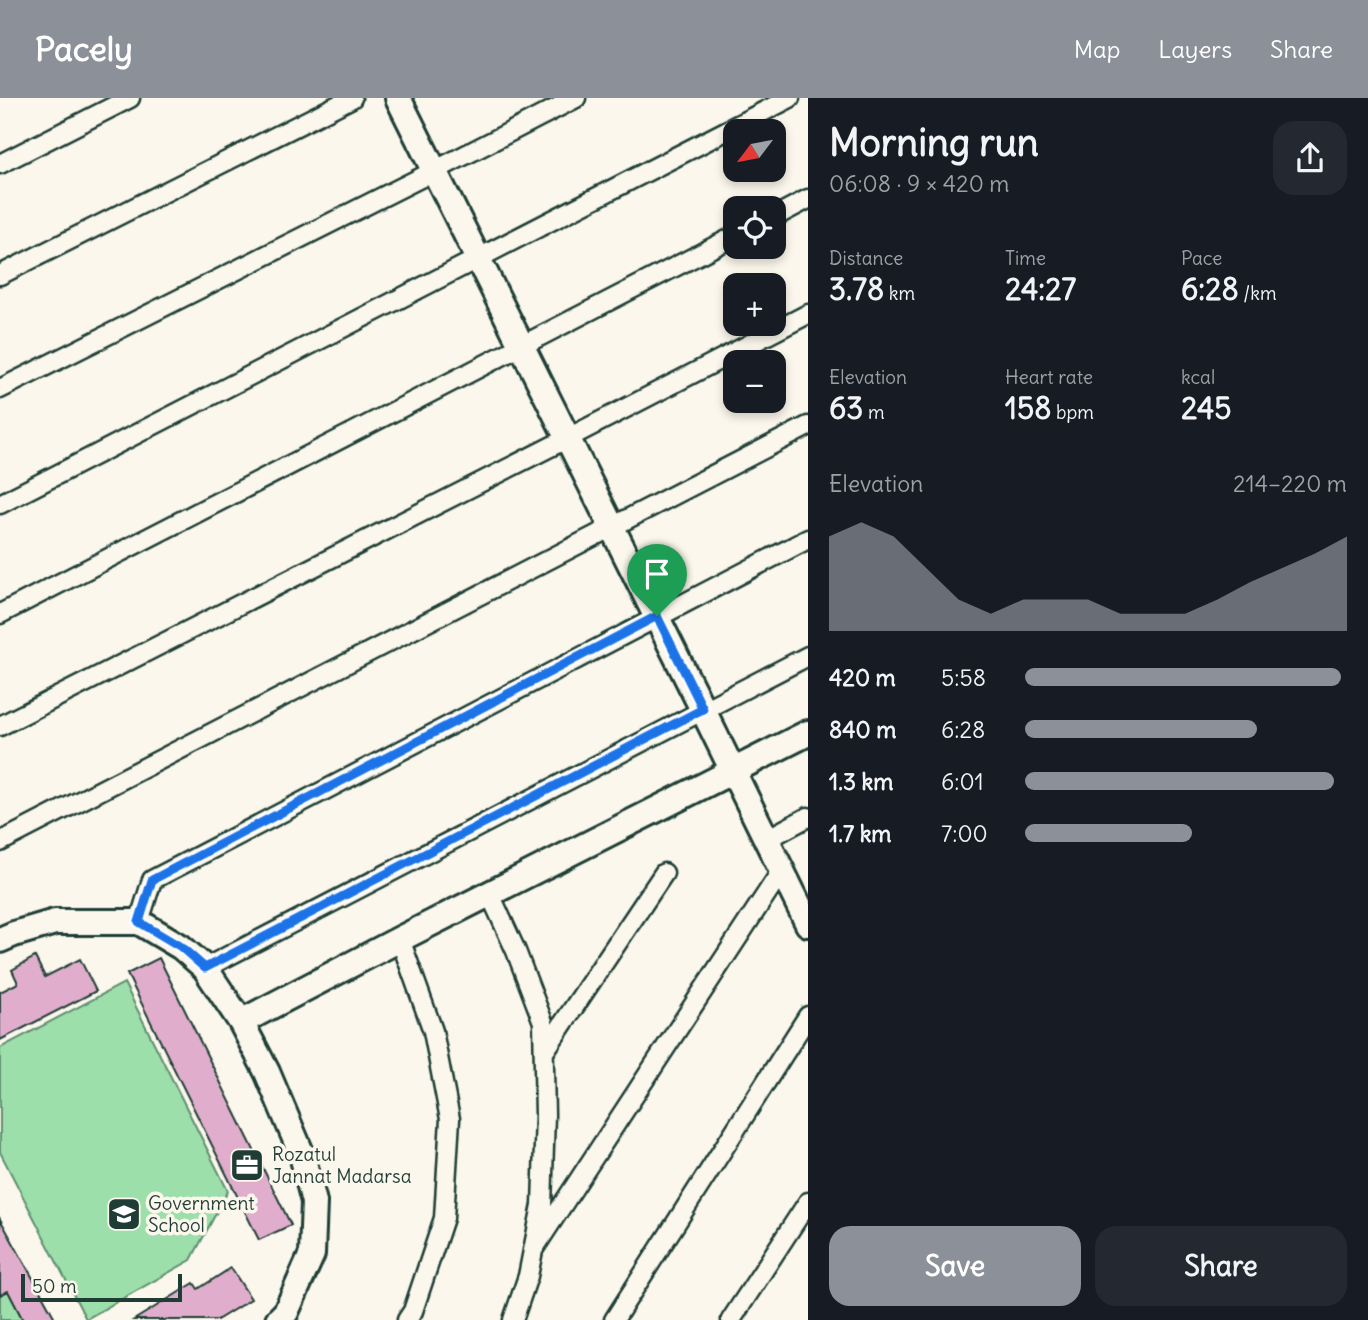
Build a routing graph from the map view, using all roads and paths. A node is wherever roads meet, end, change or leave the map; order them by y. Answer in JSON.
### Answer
{"nodes":[{"id":1,"x":130,"y":98,"type":"edge"},
{"id":2,"x":352,"y":98,"type":"edge"},
{"id":3,"x":398,"y":98,"type":"edge"},
{"id":4,"x":576,"y":98,"type":"edge"},
{"id":5,"x":790,"y":98,"type":"edge"},
{"id":6,"x":0,"y":164,"type":"edge"},
{"id":7,"x":434,"y":171,"type":"junction"},
{"id":8,"x":808,"y":199,"type":"edge"},
{"id":9,"x":786,"y":211,"type":"edge"},
{"id":10,"x":723,"y":242,"type":"edge"},
{"id":11,"x":478,"y":258,"type":"junction"},
{"id":12,"x":0,"y":275,"type":"edge"},
{"id":13,"x":808,"y":314,"type":"edge"},
{"id":14,"x":522,"y":346,"type":"junction"},
{"id":15,"x":0,"y":389,"type":"edge"},
{"id":16,"x":808,"y":426,"type":"edge"},
{"id":17,"x":568,"y":438,"type":"junction"},
{"id":18,"x":0,"y":504,"type":"edge"},
{"id":19,"x":612,"y":527,"type":"junction"},
{"id":20,"x":808,"y":539,"type":"edge"},
{"id":21,"x":0,"y":614,"type":"edge"},
{"id":22,"x":657,"y":616,"type":"junction"},
{"id":23,"x":808,"y":656,"type":"edge"},
{"id":24,"x":703,"y":709,"type":"junction"},
{"id":25,"x":0,"y":726,"type":"edge"},
{"id":26,"x":808,"y":733,"type":"edge"},
{"id":27,"x":733,"y":771,"type":"junction"},
{"id":28,"x":808,"y":817,"type":"edge"},
{"id":29,"x":766,"y":839,"type":"junction"},
{"id":30,"x":0,"y":842,"type":"edge"},
{"id":31,"x":782,"y":870,"type":"junction"},
{"id":32,"x":664,"y":873,"type":"dead end"},
{"id":33,"x":491,"y":894,"type":"junction"},
{"id":34,"x":139,"y":922,"type":"junction"},
{"id":35,"x":808,"y":924,"type":"edge"},
{"id":36,"x":400,"y":939,"type":"junction"},
{"id":37,"x":0,"y":940,"type":"edge"},
{"id":38,"x":205,"y":968,"type":"junction"},
{"id":39,"x":808,"y":1016,"type":"edge"},
{"id":40,"x":241,"y":1022,"type":"junction"},
{"id":41,"x":544,"y":1052,"type":"junction"},
{"id":42,"x":808,"y":1202,"type":"edge"},
{"id":43,"x":533,"y":1250,"type":"junction"},
{"id":44,"x":278,"y":1320,"type":"edge"},
{"id":45,"x":407,"y":1320,"type":"edge"},
{"id":46,"x":513,"y":1320,"type":"edge"},
{"id":47,"x":614,"y":1320,"type":"edge"},
{"id":48,"x":731,"y":1320,"type":"edge"}],
"edges":[{"from":1,"to":6,"type":"street"},
{"from":2,"to":12,"type":"street"},
{"from":3,"to":7,"type":"street"},
{"from":4,"to":7,"type":"street"},
{"from":5,"to":11,"type":"street"},
{"from":7,"to":11,"type":"street"},
{"from":7,"to":15,"type":"street"},
{"from":8,"to":9,"type":"street"},
{"from":10,"to":14,"type":"street"},
{"from":11,"to":14,"type":"street"},
{"from":11,"to":18,"type":"street"},
{"from":13,"to":17,"type":"street"},
{"from":14,"to":17,"type":"street"},
{"from":14,"to":21,"type":"street"},
{"from":16,"to":19,"type":"street"},
{"from":17,"to":19,"type":"street"},
{"from":17,"to":25,"type":"street"},
{"from":19,"to":22,"type":"street"},
{"from":19,"to":30,"type":"street"},
{"from":20,"to":22,"type":"street"},
{"from":22,"to":24,"type":"street"},
{"from":22,"to":34,"type":"street"},
{"from":23,"to":24,"type":"street"},
{"from":24,"to":27,"type":"street"},
{"from":24,"to":38,"type":"street"},
{"from":26,"to":27,"type":"street"},
{"from":27,"to":29,"type":"street"},
{"from":27,"to":33,"type":"street"},
{"from":28,"to":29,"type":"street"},
{"from":29,"to":31,"type":"street"},
{"from":31,"to":35,"type":"street"},
{"from":31,"to":43,"type":"street"},
{"from":32,"to":41,"type":"street"},
{"from":33,"to":36,"type":"street"},
{"from":33,"to":41,"type":"street"},
{"from":34,"to":37,"type":"street"},
{"from":34,"to":38,"type":"street"},
{"from":36,"to":40,"type":"street"},
{"from":36,"to":45,"type":"street"},
{"from":38,"to":40,"type":"street"},
{"from":39,"to":47,"type":"street"},
{"from":40,"to":44,"type":"street"},
{"from":41,"to":43,"type":"street"},
{"from":42,"to":48,"type":"street"},
{"from":43,"to":46,"type":"street"}]}
